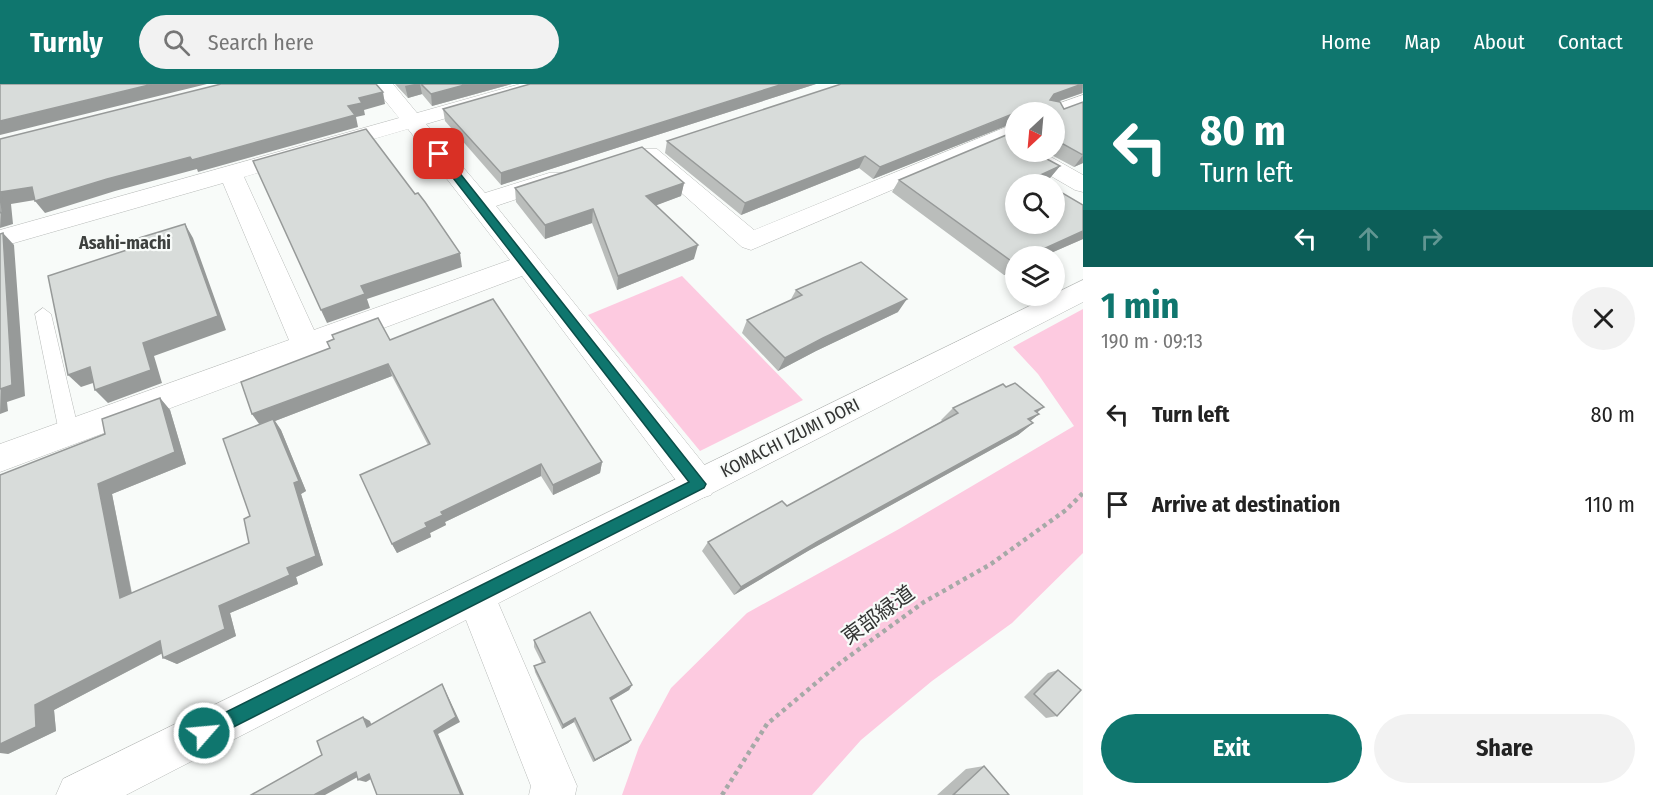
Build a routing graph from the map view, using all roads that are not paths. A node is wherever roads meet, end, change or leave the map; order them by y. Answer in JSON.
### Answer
{"nodes":[{"id":1,"x":382,"y":84,"type":"edge"},
{"id":2,"x":542,"y":84,"type":"edge"},
{"id":3,"x":1083,"y":101,"type":"edge"},
{"id":4,"x":1065,"y":108,"type":"edge"},
{"id":5,"x":412,"y":121,"type":"junction"},
{"id":6,"x":1005,"y":138,"type":"edge"},
{"id":7,"x":645,"y":151,"type":"edge"},
{"id":8,"x":1043,"y":162,"type":"edge"},
{"id":9,"x":579,"y":172,"type":"edge"},
{"id":10,"x":231,"y":173,"type":"junction"},
{"id":11,"x":1083,"y":185,"type":"edge"},
{"id":12,"x":480,"y":203,"type":"junction"},
{"id":13,"x":0,"y":239,"type":"edge"},
{"id":14,"x":526,"y":264,"type":"junction"},
{"id":15,"x":1083,"y":290,"type":"edge"},
{"id":16,"x":43,"y":315,"type":"dead end"},
{"id":17,"x":306,"y":345,"type":"junction"},
{"id":18,"x":69,"y":432,"type":"junction"},
{"id":19,"x":0,"y":458,"type":"edge"},
{"id":20,"x":699,"y":484,"type":"junction"},
{"id":21,"x":476,"y":597,"type":"junction"},
{"id":22,"x":79,"y":795,"type":"edge"},
{"id":23,"x":552,"y":795,"type":"edge"}],
"edges":[{"from":1,"to":5,"type":"street"},
{"from":2,"to":5,"type":"street"},
{"from":3,"to":4,"type":"street"},
{"from":5,"to":10,"type":"street"},
{"from":5,"to":12,"type":"street"},
{"from":6,"to":7,"type":"street"},
{"from":8,"to":11,"type":"street"},
{"from":9,"to":12,"type":"street"},
{"from":10,"to":13,"type":"street"},
{"from":10,"to":17,"type":"street"},
{"from":12,"to":14,"type":"street"},
{"from":14,"to":17,"type":"street"},
{"from":14,"to":20,"type":"street"},
{"from":15,"to":20,"type":"street","name":"KOMACHI IZUMI DORI"},
{"from":16,"to":18,"type":"lane"},
{"from":17,"to":18,"type":"street"},
{"from":18,"to":19,"type":"street"},
{"from":20,"to":21,"type":"street","name":"KOMACHI IZUMI DORI"},
{"from":21,"to":22,"type":"street","name":"KOMACHI IZUMI DORI"},
{"from":21,"to":23,"type":"street"}]}
